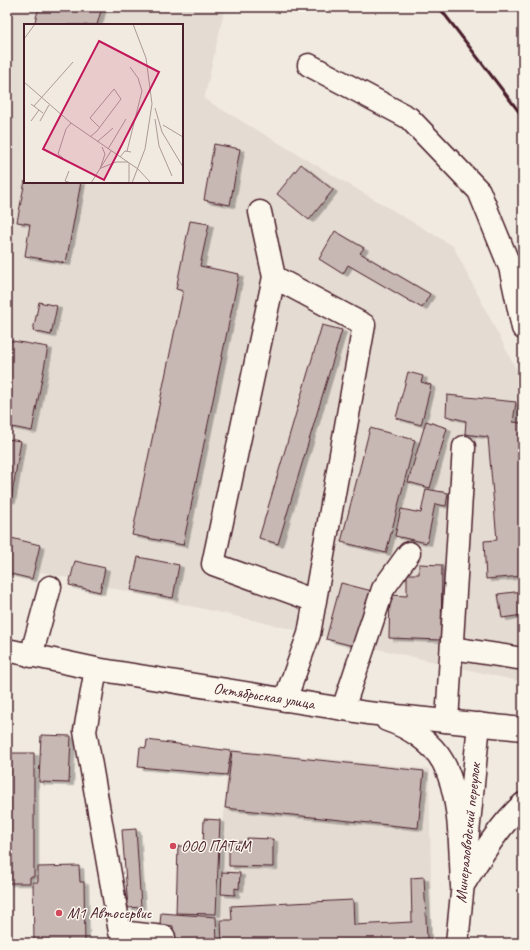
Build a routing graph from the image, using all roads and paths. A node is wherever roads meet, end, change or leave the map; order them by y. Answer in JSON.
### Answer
{"nodes":[{"id":1,"x":309,"y":65,"type":"dead end"},
{"id":2,"x":260,"y":212,"type":"dead end"},
{"id":3,"x":274,"y":277,"type":"junction"},
{"id":4,"x":523,"y":328,"type":"edge"},
{"id":5,"x":464,"y":446,"type":"dead end"},
{"id":6,"x":408,"y":553,"type":"dead end"},
{"id":7,"x":50,"y":587,"type":"dead end"},
{"id":8,"x":315,"y":601,"type":"junction"},
{"id":9,"x":452,"y":648,"type":"junction"},
{"id":10,"x":7,"y":650,"type":"edge"},
{"id":11,"x":31,"y":656,"type":"junction"},
{"id":12,"x":517,"y":658,"type":"dead end"},
{"id":13,"x":96,"y":669,"type":"junction"},
{"id":14,"x":285,"y":700,"type":"junction"},
{"id":15,"x":343,"y":709,"type":"junction"},
{"id":16,"x":367,"y":713,"type":"junction"},
{"id":17,"x":447,"y":721,"type":"junction"},
{"id":18,"x":479,"y":724,"type":"junction"},
{"id":19,"x":523,"y":729,"type":"edge"},
{"id":20,"x":523,"y":804,"type":"edge"},
{"id":21,"x":462,"y":886,"type":"junction"},
{"id":22,"x":164,"y":937,"type":"dead end"},
{"id":23,"x":457,"y":943,"type":"edge"}],
"edges":[{"from":1,"to":4,"type":"main road"},
{"from":2,"to":3,"type":"main road"},
{"from":3,"to":8,"type":"main road"},
{"from":3,"to":8,"type":"main road"},
{"from":5,"to":9,"type":"main road"},
{"from":6,"to":15,"type":"main road"},
{"from":7,"to":11,"type":"main road"},
{"from":8,"to":14,"type":"main road"},
{"from":9,"to":12,"type":"main road"},
{"from":9,"to":17,"type":"main road"},
{"from":10,"to":11,"type":"main road","name":"Октябрьская улица"},
{"from":11,"to":13,"type":"main road","name":"Октябрьская улица"},
{"from":13,"to":14,"type":"main road","name":"Октябрьская улица"},
{"from":13,"to":22,"type":"main road"},
{"from":14,"to":15,"type":"main road","name":"Октябрьская улица"},
{"from":15,"to":16,"type":"main road","name":"Октябрьская улица"},
{"from":16,"to":17,"type":"main road","name":"Октябрьская улица"},
{"from":16,"to":21,"type":"main road"},
{"from":17,"to":18,"type":"main road","name":"Октябрьская улица"},
{"from":18,"to":19,"type":"main road","name":"Октябрьская улица"},
{"from":18,"to":21,"type":"main road","name":"Минераловодский переулок"},
{"from":20,"to":21,"type":"main road"},
{"from":21,"to":23,"type":"main road","name":"Минераловодский переулок"}]}
